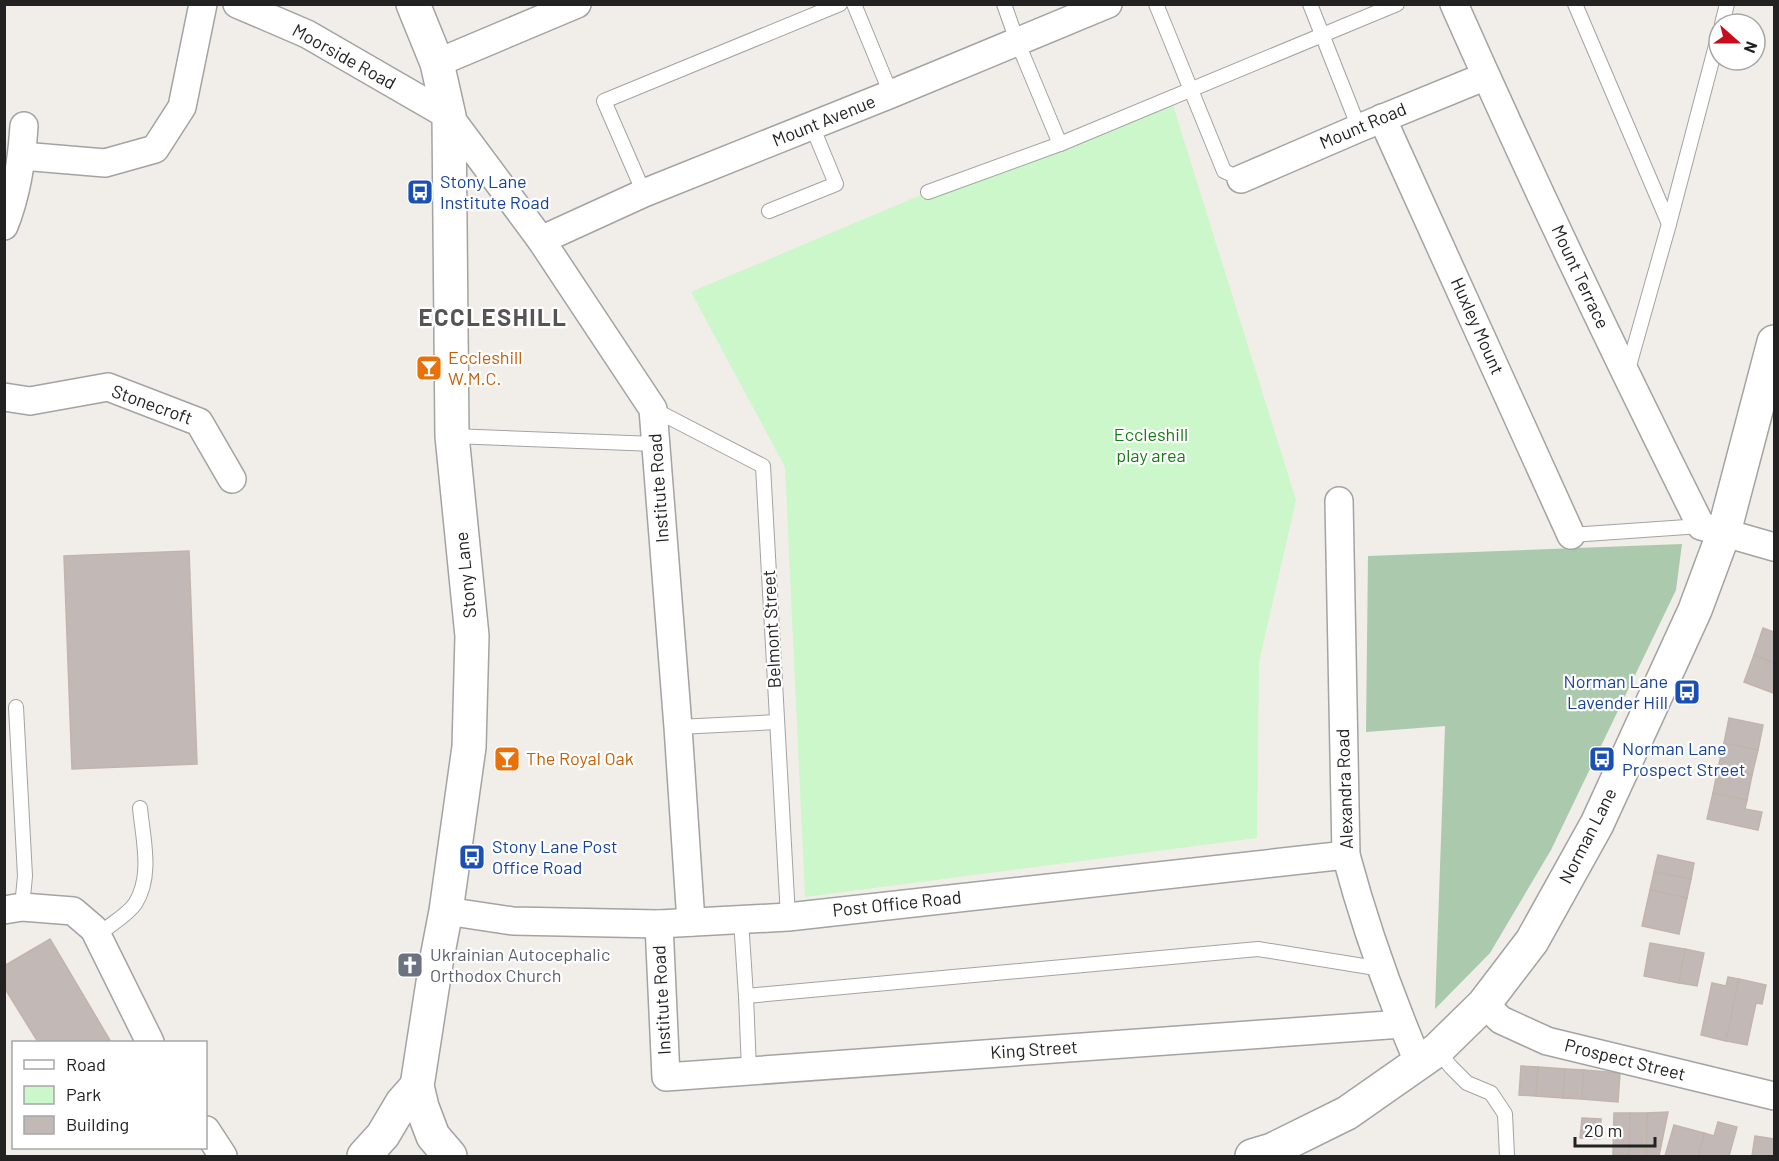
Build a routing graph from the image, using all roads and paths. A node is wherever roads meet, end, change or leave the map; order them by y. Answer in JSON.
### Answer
{"nodes":[{"id":1,"x":203,"y":4,"type":"edge"},
{"id":2,"x":237,"y":4,"type":"edge"},
{"id":3,"x":413,"y":4,"type":"edge"},
{"id":4,"x":577,"y":4,"type":"edge"},
{"id":5,"x":840,"y":4,"type":"edge"},
{"id":6,"x":854,"y":4,"type":"edge"},
{"id":7,"x":1004,"y":4,"type":"edge"},
{"id":8,"x":1107,"y":4,"type":"edge"},
{"id":9,"x":1156,"y":4,"type":"edge"},
{"id":10,"x":1310,"y":4,"type":"edge"},
{"id":11,"x":1397,"y":4,"type":"edge"},
{"id":12,"x":1454,"y":4,"type":"edge"},
{"id":13,"x":1575,"y":4,"type":"edge"},
{"id":14,"x":1322,"y":36,"type":"junction"},
{"id":15,"x":1017,"y":41,"type":"junction"},
{"id":16,"x":437,"y":63,"type":"junction"},
{"id":17,"x":1709,"y":72,"type":"edge"},
{"id":18,"x":1486,"y":76,"type":"junction"},
{"id":19,"x":1190,"y":89,"type":"junction"},
{"id":20,"x":891,"y":94,"type":"junction"},
{"id":21,"x":449,"y":116,"type":"junction"},
{"id":22,"x":1370,"y":123,"type":"junction"},
{"id":23,"x":24,"y":126,"type":"dead end"},
{"id":24,"x":812,"y":126,"type":"junction"},
{"id":25,"x":1060,"y":144,"type":"junction"},
{"id":26,"x":22,"y":156,"type":"junction"},
{"id":27,"x":1241,"y":179,"type":"joint"},
{"id":28,"x":928,"y":192,"type":"dead end"},
{"id":29,"x":644,"y":193,"type":"junction"},
{"id":30,"x":769,"y":211,"type":"dead end"},
{"id":31,"x":1669,"y":224,"type":"junction"},
{"id":32,"x":4,"y":226,"type":"edge"},
{"id":33,"x":541,"y":240,"type":"junction"},
{"id":34,"x":1774,"y":342,"type":"edge"},
{"id":35,"x":1626,"y":376,"type":"junction"},
{"id":36,"x":4,"y":397,"type":"edge"},
{"id":37,"x":653,"y":409,"type":"junction"},
{"id":38,"x":452,"y":436,"type":"junction"},
{"id":39,"x":655,"y":444,"type":"junction"},
{"id":40,"x":232,"y":479,"type":"dead end"},
{"id":41,"x":1339,"y":501,"type":"dead end"},
{"id":42,"x":1713,"y":529,"type":"junction"},
{"id":43,"x":1571,"y":535,"type":"joint"},
{"id":44,"x":1774,"y":547,"type":"edge"},
{"id":45,"x":16,"y":706,"type":"dead end"},
{"id":46,"x":777,"y":722,"type":"junction"},
{"id":47,"x":678,"y":727,"type":"junction"},
{"id":48,"x":140,"y":808,"type":"dead end"},
{"id":49,"x":1346,"y":855,"type":"junction"},
{"id":50,"x":13,"y":908,"type":"edge"},
{"id":51,"x":446,"y":911,"type":"junction"},
{"id":52,"x":788,"y":916,"type":"junction"},
{"id":53,"x":741,"y":920,"type":"junction"},
{"id":54,"x":691,"y":922,"type":"junction"},
{"id":55,"x":659,"y":924,"type":"junction"},
{"id":56,"x":94,"y":929,"type":"junction"},
{"id":57,"x":1382,"y":969,"type":"junction"},
{"id":58,"x":746,"y":996,"type":"junction"},
{"id":59,"x":1484,"y":1004,"type":"junction"},
{"id":60,"x":1402,"y":1024,"type":"junction"},
{"id":61,"x":150,"y":1041,"type":"edge"},
{"id":62,"x":1428,"y":1057,"type":"junction"},
{"id":63,"x":749,"y":1070,"type":"junction"},
{"id":64,"x":666,"y":1077,"type":"joint"},
{"id":65,"x":417,"y":1086,"type":"junction"},
{"id":66,"x":1774,"y":1096,"type":"edge"},
{"id":67,"x":207,"y":1132,"type":"edge"},
{"id":68,"x":1267,"y":1154,"type":"edge"},
{"id":69,"x":223,"y":1156,"type":"edge"},
{"id":70,"x":364,"y":1156,"type":"edge"},
{"id":71,"x":450,"y":1156,"type":"edge"},
{"id":72,"x":1507,"y":1156,"type":"edge"}],
"edges":[{"from":1,"to":26,"type":"street"},
{"from":2,"to":21,"type":"street","name":"Moorside Road"},
{"from":3,"to":16,"type":"street","name":"Stony Lane"},
{"from":4,"to":16,"type":"street"},
{"from":5,"to":29,"type":"lane"},
{"from":6,"to":20,"type":"lane"},
{"from":7,"to":15,"type":"lane"},
{"from":8,"to":15,"type":"street","name":"Mount Avenue"},
{"from":9,"to":19,"type":"lane"},
{"from":10,"to":14,"type":"lane"},
{"from":11,"to":14,"type":"lane"},
{"from":12,"to":18,"type":"street","name":"Mount Terrace"},
{"from":13,"to":31,"type":"lane"},
{"from":14,"to":19,"type":"lane"},
{"from":14,"to":22,"type":"lane"},
{"from":15,"to":20,"type":"street","name":"Mount Avenue"},
{"from":15,"to":25,"type":"lane"},
{"from":16,"to":21,"type":"street","name":"Stony Lane"},
{"from":17,"to":31,"type":"lane"},
{"from":18,"to":22,"type":"street","name":"Mount Road"},
{"from":18,"to":35,"type":"street","name":"Mount Terrace"},
{"from":19,"to":25,"type":"lane"},
{"from":19,"to":27,"type":"lane"},
{"from":20,"to":24,"type":"street","name":"Mount Avenue"},
{"from":21,"to":33,"type":"street","name":"Institute Road"},
{"from":21,"to":38,"type":"street","name":"Stony Lane"},
{"from":22,"to":27,"type":"street","name":"Mount Road"},
{"from":22,"to":43,"type":"street","name":"Huxley Mount"},
{"from":23,"to":26,"type":"street"},
{"from":24,"to":29,"type":"street","name":"Mount Avenue"},
{"from":24,"to":30,"type":"lane"},
{"from":25,"to":28,"type":"lane"},
{"from":26,"to":32,"type":"street"},
{"from":29,"to":33,"type":"street","name":"Mount Avenue"},
{"from":31,"to":35,"type":"lane"},
{"from":33,"to":37,"type":"street","name":"Institute Road"},
{"from":34,"to":42,"type":"street","name":"Norman Lane"},
{"from":35,"to":42,"type":"street","name":"Mount Terrace"},
{"from":36,"to":40,"type":"street","name":"Stonecroft"},
{"from":37,"to":39,"type":"street","name":"Institute Road"},
{"from":37,"to":46,"type":"lane","name":"Belmont Street"},
{"from":38,"to":39,"type":"lane"},
{"from":38,"to":51,"type":"street","name":"Stony Lane"},
{"from":39,"to":47,"type":"street","name":"Institute Road"},
{"from":41,"to":49,"type":"street","name":"Alexandra Road"},
{"from":42,"to":43,"type":"lane"},
{"from":42,"to":44,"type":"street"},
{"from":42,"to":59,"type":"street","name":"Norman Lane"},
{"from":45,"to":50,"type":"lane"},
{"from":46,"to":47,"type":"lane"},
{"from":46,"to":52,"type":"lane","name":"Belmont Street"},
{"from":47,"to":54,"type":"street","name":"Institute Road"},
{"from":48,"to":56,"type":"lane"},
{"from":49,"to":52,"type":"street","name":"Post Office Road"},
{"from":49,"to":57,"type":"street","name":"Alexandra Road"},
{"from":50,"to":56,"type":"street"},
{"from":51,"to":55,"type":"street","name":"Post Office Road"},
{"from":51,"to":65,"type":"street","name":"Stony Lane"},
{"from":52,"to":53,"type":"street","name":"Post Office Road"},
{"from":53,"to":54,"type":"street","name":"Post Office Road"},
{"from":53,"to":58,"type":"lane"},
{"from":54,"to":55,"type":"street","name":"Post Office Road"},
{"from":55,"to":64,"type":"street","name":"Institute Road"},
{"from":56,"to":61,"type":"street"},
{"from":57,"to":58,"type":"lane"},
{"from":57,"to":60,"type":"street","name":"Alexandra Road"},
{"from":58,"to":63,"type":"lane"},
{"from":59,"to":62,"type":"street","name":"Norman Lane"},
{"from":59,"to":66,"type":"street","name":"Prospect Street"},
{"from":60,"to":62,"type":"street","name":"Alexandra Road"},
{"from":60,"to":63,"type":"street","name":"King Street"},
{"from":62,"to":68,"type":"street","name":"Norman Lane"},
{"from":62,"to":72,"type":"lane"},
{"from":63,"to":64,"type":"street","name":"King Street"},
{"from":65,"to":70,"type":"street"},
{"from":65,"to":71,"type":"street","name":"Stony Lane"},
{"from":67,"to":69,"type":"street"}]}
